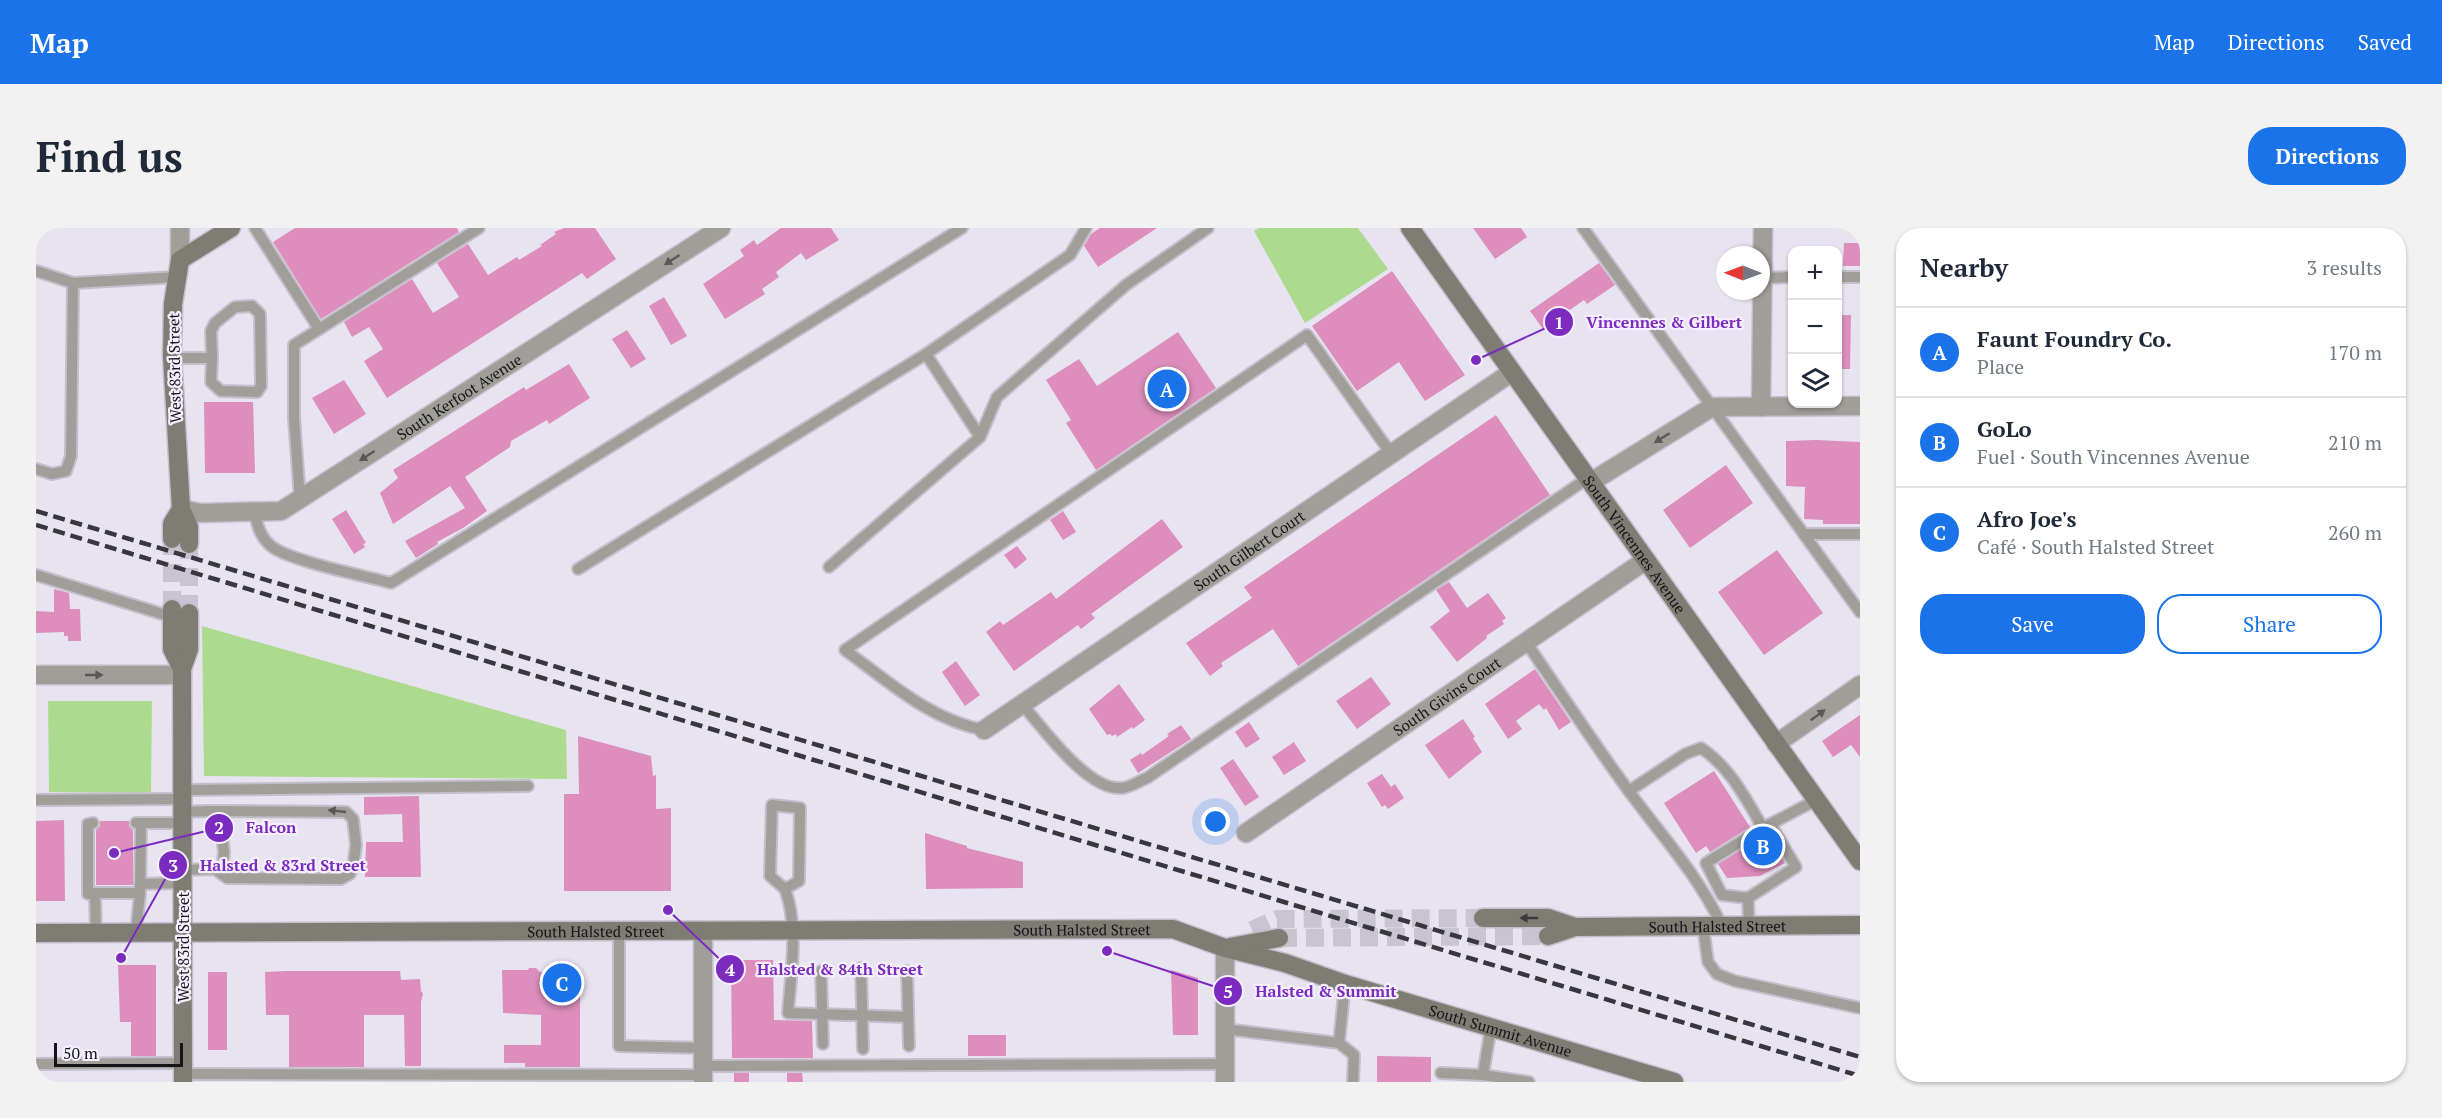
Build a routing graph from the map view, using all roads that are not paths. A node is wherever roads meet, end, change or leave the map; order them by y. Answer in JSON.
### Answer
{"nodes":[{"id":1,"x":180,"y":228,"type":"edge"},
{"id":2,"x":231,"y":228,"type":"edge"},
{"id":3,"x":255,"y":228,"type":"edge"},
{"id":4,"x":479,"y":228,"type":"edge"},
{"id":5,"x":721,"y":228,"type":"edge"},
{"id":6,"x":962,"y":228,"type":"edge"},
{"id":7,"x":1086,"y":228,"type":"edge"},
{"id":8,"x":1208,"y":228,"type":"edge"},
{"id":9,"x":1410,"y":228,"type":"edge"},
{"id":10,"x":1583,"y":228,"type":"edge"},
{"id":11,"x":1763,"y":228,"type":"edge"},
{"id":12,"x":1763,"y":246,"type":"edge"},
{"id":13,"x":179,"y":269,"type":"junction"},
{"id":14,"x":36,"y":271,"type":"edge"},
{"id":15,"x":1788,"y":277,"type":"edge"},
{"id":16,"x":1842,"y":277,"type":"edge"},
{"id":17,"x":1860,"y":277,"type":"edge"},
{"id":18,"x":1770,"y":278,"type":"edge"},
{"id":19,"x":73,"y":283,"type":"junction"},
{"id":20,"x":1762,"y":300,"type":"edge"},
{"id":21,"x":320,"y":329,"type":"junction"},
{"id":22,"x":926,"y":354,"type":"junction"},
{"id":23,"x":172,"y":358,"type":"junction"},
{"id":24,"x":212,"y":358,"type":"junction"},
{"id":25,"x":1512,"y":372,"type":"junction"},
{"id":26,"x":1860,"y":406,"type":"edge"},
{"id":27,"x":1712,"y":407,"type":"junction"},
{"id":28,"x":1761,"y":407,"type":"junction"},
{"id":29,"x":980,"y":437,"type":"junction"},
{"id":30,"x":1392,"y":454,"type":"junction"},
{"id":31,"x":36,"y":470,"type":"edge"},
{"id":32,"x":1589,"y":480,"type":"junction"},
{"id":33,"x":300,"y":499,"type":"junction"},
{"id":34,"x":181,"y":509,"type":"junction"},
{"id":35,"x":255,"y":514,"type":"junction"},
{"id":36,"x":1804,"y":534,"type":"junction"},
{"id":37,"x":1860,"y":534,"type":"edge"},
{"id":38,"x":181,"y":541,"type":"tunnel mouth"},
{"id":39,"x":1646,"y":560,"type":"junction"},
{"id":40,"x":829,"y":567,"type":"dead end"},
{"id":41,"x":578,"y":569,"type":"dead end"},
{"id":42,"x":36,"y":575,"type":"edge"},
{"id":43,"x":1860,"y":612,"type":"edge"},
{"id":44,"x":177,"y":613,"type":"joint"},
{"id":45,"x":1526,"y":642,"type":"junction"},
{"id":46,"x":182,"y":672,"type":"junction"},
{"id":47,"x":36,"y":675,"type":"edge"},
{"id":48,"x":1860,"y":685,"type":"edge"},
{"id":49,"x":1022,"y":704,"type":"junction"},
{"id":50,"x":984,"y":730,"type":"joint"},
{"id":51,"x":1776,"y":744,"type":"junction"},
{"id":52,"x":528,"y":786,"type":"dead end"},
{"id":53,"x":1629,"y":791,"type":"junction"},
{"id":54,"x":36,"y":800,"type":"edge"},
{"id":55,"x":1816,"y":800,"type":"junction"},
{"id":56,"x":182,"y":806,"type":"junction"},
{"id":57,"x":210,"y":811,"type":"junction"},
{"id":58,"x":93,"y":823,"type":"dead end"},
{"id":59,"x":1766,"y":826,"type":"junction"},
{"id":60,"x":1246,"y":832,"type":"dead end"},
{"id":61,"x":1860,"y":861,"type":"edge"},
{"id":62,"x":222,"y":874,"type":"junction"},
{"id":63,"x":183,"y":876,"type":"junction"},
{"id":64,"x":140,"y":888,"type":"junction"},
{"id":65,"x":785,"y":889,"type":"junction"},
{"id":66,"x":95,"y":893,"type":"junction"},
{"id":67,"x":1748,"y":898,"type":"junction"},
{"id":68,"x":1483,"y":918,"type":"tunnel mouth"},
{"id":69,"x":1860,"y":925,"type":"edge"},
{"id":70,"x":1703,"y":926,"type":"junction"},
{"id":71,"x":1722,"y":926,"type":"junction"},
{"id":72,"x":1749,"y":926,"type":"junction"},
{"id":73,"x":1575,"y":927,"type":"junction"},
{"id":74,"x":792,"y":930,"type":"junction"},
{"id":75,"x":1252,"y":930,"type":"tunnel mouth"},
{"id":76,"x":619,"y":931,"type":"junction"},
{"id":77,"x":703,"y":931,"type":"junction"},
{"id":78,"x":183,"y":932,"type":"junction"},
{"id":79,"x":36,"y":933,"type":"edge"},
{"id":80,"x":96,"y":933,"type":"junction"},
{"id":81,"x":136,"y":933,"type":"junction"},
{"id":82,"x":1548,"y":936,"type":"tunnel mouth"},
{"id":83,"x":1279,"y":938,"type":"tunnel mouth"},
{"id":84,"x":1225,"y":948,"type":"junction"},
{"id":85,"x":861,"y":968,"type":"dead end"},
{"id":86,"x":821,"y":971,"type":"dead end"},
{"id":87,"x":907,"y":971,"type":"dead end"},
{"id":88,"x":1345,"y":984,"type":"junction"},
{"id":89,"x":1860,"y":1008,"type":"edge"},
{"id":90,"x":822,"y":1014,"type":"junction"},
{"id":91,"x":862,"y":1015,"type":"junction"},
{"id":92,"x":908,"y":1017,"type":"junction"},
{"id":93,"x":1491,"y":1028,"type":"junction"},
{"id":94,"x":1225,"y":1029,"type":"junction"},
{"id":95,"x":1340,"y":1042,"type":"junction"},
{"id":96,"x":823,"y":1044,"type":"dead end"},
{"id":97,"x":909,"y":1046,"type":"dead end"},
{"id":98,"x":863,"y":1049,"type":"dead end"},
{"id":99,"x":36,"y":1064,"type":"edge"},
{"id":100,"x":703,"y":1068,"type":"edge"},
{"id":101,"x":183,"y":1073,"type":"edge"},
{"id":102,"x":1225,"y":1073,"type":"edge"},
{"id":103,"x":1441,"y":1073,"type":"dead end"},
{"id":104,"x":1483,"y":1075,"type":"junction"},
{"id":105,"x":1353,"y":1082,"type":"edge"},
{"id":106,"x":1529,"y":1082,"type":"edge"},
{"id":107,"x":1674,"y":1082,"type":"edge"}],
"edges":[{"from":1,"to":13,"type":"street","name":"West 83rd Street"},
{"from":2,"to":13,"type":"main road"},
{"from":3,"to":21,"type":"lane"},
{"from":4,"to":21,"type":"lane"},
{"from":5,"to":33,"type":"street","name":"South Kerfoot Avenue","one_way":true},
{"from":6,"to":35,"type":"lane"},
{"from":7,"to":22,"type":"lane"},
{"from":8,"to":29,"type":"lane"},
{"from":9,"to":25,"type":"main road","name":"South Vincennes Avenue"},
{"from":10,"to":27,"type":"lane"},
{"from":11,"to":12,"type":"street"},
{"from":13,"to":19,"type":"lane"},
{"from":13,"to":23,"type":"main road","name":"West 83rd Street"},
{"from":14,"to":19,"type":"lane"},
{"from":15,"to":18,"type":"lane"},
{"from":16,"to":17,"type":"lane"},
{"from":19,"to":31,"type":"lane"},
{"from":20,"to":28,"type":"street"},
{"from":21,"to":33,"type":"lane"},
{"from":22,"to":29,"type":"lane"},
{"from":22,"to":41,"type":"lane"},
{"from":23,"to":24,"type":"lane"},
{"from":23,"to":34,"type":"main road","name":"West 83rd Street"},
{"from":24,"to":24,"type":"lane"},
{"from":25,"to":30,"type":"street","name":"South Gilbert Court"},
{"from":25,"to":32,"type":"main road","name":"South Vincennes Avenue"},
{"from":26,"to":28,"type":"street"},
{"from":27,"to":28,"type":"street"},
{"from":27,"to":32,"type":"street","one_way":true},
{"from":27,"to":36,"type":"lane"},
{"from":29,"to":40,"type":"lane"},
{"from":30,"to":49,"type":"street","name":"South Gilbert Court"},
{"from":30,"to":50,"type":"lane"},
{"from":32,"to":39,"type":"main road","name":"South Vincennes Avenue"},
{"from":32,"to":49,"type":"lane"},
{"from":33,"to":35,"type":"street","name":"South Kerfoot Avenue"},
{"from":34,"to":35,"type":"street","name":"South Kerfoot Avenue"},
{"from":34,"to":38,"type":"main road","name":"West 83rd Street"},
{"from":36,"to":37,"type":"lane"},
{"from":36,"to":43,"type":"lane"},
{"from":39,"to":45,"type":"street","name":"South Givins Court"},
{"from":39,"to":51,"type":"main road","name":"South Vincennes Avenue"},
{"from":42,"to":44,"type":"lane"},
{"from":44,"to":46,"type":"main road","name":"West 83rd Street"},
{"from":45,"to":53,"type":"lane"},
{"from":45,"to":60,"type":"street","name":"South Givins Court"},
{"from":47,"to":46,"type":"street","one_way":true},
{"from":46,"to":56,"type":"main road","name":"West 83rd Street"},
{"from":51,"to":48,"type":"street","one_way":true},
{"from":49,"to":50,"type":"street","name":"South Gilbert Court"},
{"from":51,"to":55,"type":"main road","name":"South Vincennes Avenue"},
{"from":52,"to":56,"type":"lane"},
{"from":53,"to":59,"type":"lane"},
{"from":53,"to":71,"type":"lane"},
{"from":54,"to":56,"type":"lane"},
{"from":55,"to":59,"type":"lane"},
{"from":55,"to":61,"type":"main road","name":"South Vincennes Avenue"},
{"from":56,"to":57,"type":"lane"},
{"from":56,"to":63,"type":"main road","name":"West 83rd Street"},
{"from":56,"to":64,"type":"lane"},
{"from":57,"to":62,"type":"lane"},
{"from":62,"to":57,"type":"lane","one_way":true},
{"from":58,"to":66,"type":"lane"},
{"from":59,"to":67,"type":"lane"},
{"from":59,"to":67,"type":"lane"},
{"from":62,"to":63,"type":"lane"},
{"from":63,"to":64,"type":"lane"},
{"from":63,"to":78,"type":"main road","name":"West 83rd Street"},
{"from":64,"to":66,"type":"lane"},
{"from":64,"to":81,"type":"lane"},
{"from":65,"to":65,"type":"lane"},
{"from":65,"to":74,"type":"lane"},
{"from":66,"to":80,"type":"lane"},
{"from":67,"to":72,"type":"lane"},
{"from":73,"to":68,"type":"main road","name":"South Halsted Street","one_way":true},
{"from":69,"to":72,"type":"main road","name":"South Halsted Street"},
{"from":70,"to":71,"type":"main road","name":"South Halsted Street"},
{"from":70,"to":73,"type":"main road","name":"South Halsted Street"},
{"from":70,"to":89,"type":"lane"},
{"from":71,"to":72,"type":"main road","name":"South Halsted Street"},
{"from":73,"to":82,"type":"main road","name":"South Halsted Street"},
{"from":74,"to":77,"type":"main road","name":"South Halsted Street"},
{"from":74,"to":84,"type":"main road","name":"South Halsted Street"},
{"from":74,"to":90,"type":"lane"},
{"from":75,"to":84,"type":"main road"},
{"from":76,"to":77,"type":"main road","name":"South Halsted Street"},
{"from":76,"to":78,"type":"main road","name":"South Halsted Street"},
{"from":76,"to":100,"type":"lane"},
{"from":77,"to":100,"type":"street"},
{"from":78,"to":81,"type":"main road","name":"South Halsted Street"},
{"from":78,"to":101,"type":"main road","name":"West 83rd Street"},
{"from":79,"to":80,"type":"main road","name":"South Halsted Street"},
{"from":80,"to":81,"type":"main road","name":"South Halsted Street"},
{"from":83,"to":84,"type":"main road"},
{"from":84,"to":88,"type":"main road","name":"South Summit Avenue"},
{"from":84,"to":94,"type":"street"},
{"from":85,"to":91,"type":"lane"},
{"from":86,"to":90,"type":"lane"},
{"from":87,"to":92,"type":"lane"},
{"from":88,"to":93,"type":"main road","name":"South Summit Avenue"},
{"from":88,"to":95,"type":"lane"},
{"from":90,"to":91,"type":"lane"},
{"from":90,"to":96,"type":"lane"},
{"from":91,"to":92,"type":"lane"},
{"from":91,"to":98,"type":"lane"},
{"from":92,"to":97,"type":"lane"},
{"from":93,"to":104,"type":"lane"},
{"from":93,"to":107,"type":"main road","name":"South Summit Avenue"},
{"from":94,"to":95,"type":"lane"},
{"from":94,"to":102,"type":"street"},
{"from":95,"to":105,"type":"lane"},
{"from":99,"to":101,"type":"lane"},
{"from":100,"to":101,"type":"lane"},
{"from":100,"to":102,"type":"lane"},
{"from":103,"to":104,"type":"lane"},
{"from":104,"to":106,"type":"lane"}]}
